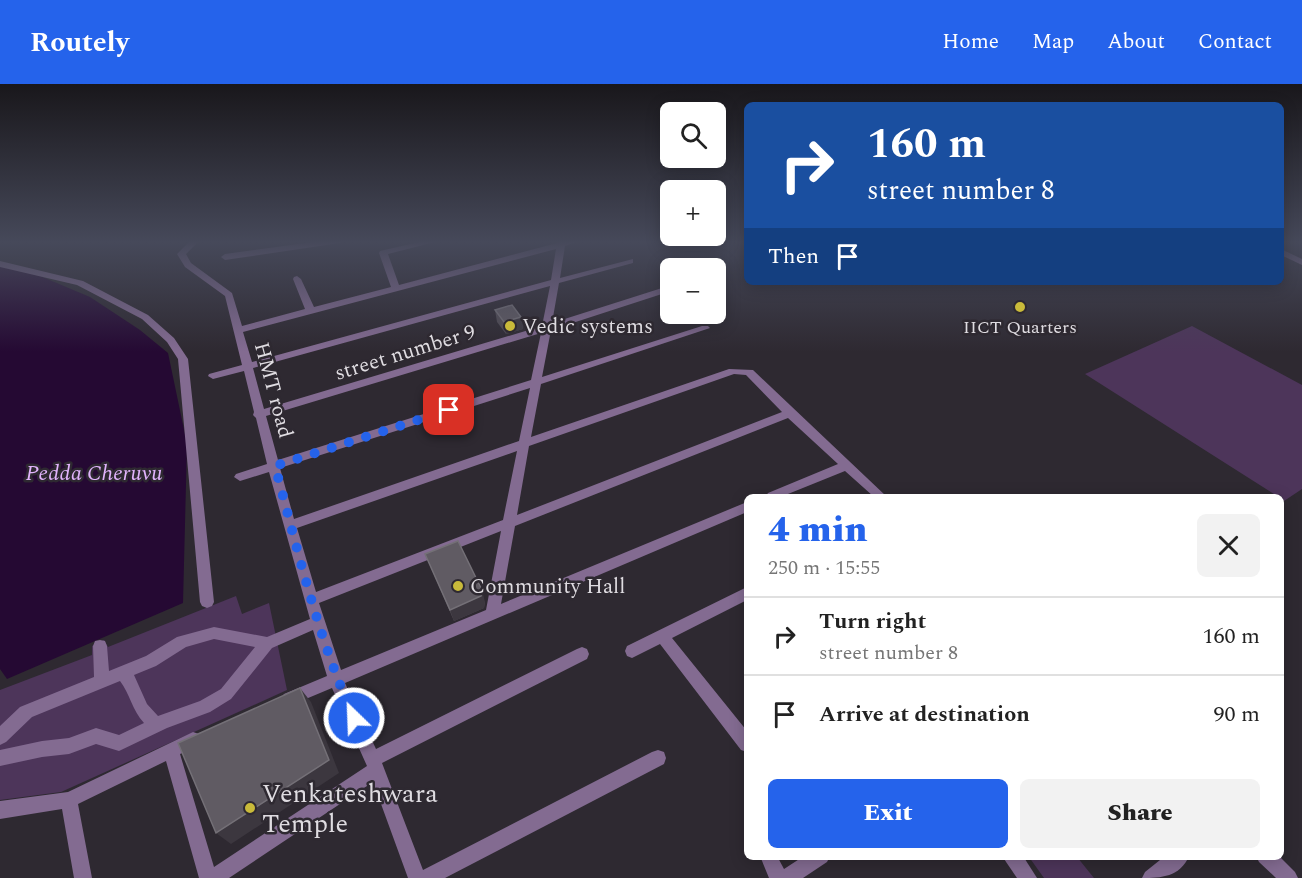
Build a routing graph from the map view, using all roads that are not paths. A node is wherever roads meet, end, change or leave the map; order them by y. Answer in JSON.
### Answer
{"nodes":[{"id":1,"x":59,"y":278,"type":"edge"},
{"id":2,"x":206,"y":278,"type":"edge"},
{"id":3,"x":392,"y":278,"type":"edge"},
{"id":4,"x":433,"y":278,"type":"edge"},
{"id":5,"x":555,"y":278,"type":"edge"},
{"id":6,"x":571,"y":278,"type":"edge"},
{"id":7,"x":297,"y":279,"type":"dead end"},
{"id":8,"x":554,"y":283,"type":"junction"},
{"id":9,"x":396,"y":288,"type":"junction"},
{"id":10,"x":660,"y":292,"type":"edge"},
{"id":11,"x":310,"y":310,"type":"junction"},
{"id":12,"x":547,"y":328,"type":"junction"},
{"id":13,"x":705,"y":328,"type":"dead end"},
{"id":14,"x":238,"y":330,"type":"junction"},
{"id":15,"x":248,"y":366,"type":"junction"},
{"id":16,"x":213,"y":376,"type":"dead end"},
{"id":17,"x":536,"y":381,"type":"junction"},
{"id":18,"x":789,"y":413,"type":"junction"},
{"id":19,"x":258,"y":415,"type":"junction"},
{"id":20,"x":526,"y":444,"type":"junction"},
{"id":21,"x":275,"y":466,"type":"junction"},
{"id":22,"x":846,"y":466,"type":"junction"},
{"id":23,"x":240,"y":477,"type":"dead end"},
{"id":24,"x":777,"y":494,"type":"edge"},
{"id":25,"x":878,"y":494,"type":"edge"},
{"id":26,"x":744,"y":508,"type":"edge"},
{"id":27,"x":508,"y":524,"type":"junction"},
{"id":28,"x":291,"y":525,"type":"junction"},
{"id":29,"x":744,"y":595,"type":"edge"},
{"id":30,"x":311,"y":600,"type":"junction"},
{"id":31,"x":207,"y":602,"type":"dead end"},
{"id":32,"x":492,"y":614,"type":"junction"},
{"id":33,"x":318,"y":622,"type":"junction"},
{"id":34,"x":662,"y":636,"type":"junction"},
{"id":35,"x":267,"y":643,"type":"junction"},
{"id":36,"x":100,"y":646,"type":"dead end"},
{"id":37,"x":632,"y":651,"type":"dead end"},
{"id":38,"x":582,"y":654,"type":"dead end"},
{"id":39,"x":123,"y":673,"type":"junction"},
{"id":40,"x":336,"y":679,"type":"junction"},
{"id":41,"x":102,"y":681,"type":"junction"},
{"id":42,"x":273,"y":706,"type":"edge"},
{"id":43,"x":156,"y":725,"type":"junction"},
{"id":44,"x":209,"y":733,"type":"edge"},
{"id":45,"x":0,"y":737,"type":"edge"},
{"id":46,"x":744,"y":740,"type":"edge"},
{"id":47,"x":171,"y":750,"type":"junction"},
{"id":48,"x":0,"y":758,"type":"edge"},
{"id":49,"x":658,"y":758,"type":"dead end"},
{"id":50,"x":374,"y":764,"type":"junction"},
{"id":51,"x":69,"y":800,"type":"junction"},
{"id":52,"x":0,"y":810,"type":"edge"},
{"id":53,"x":769,"y":860,"type":"edge"},
{"id":54,"x":815,"y":860,"type":"edge"},
{"id":55,"x":1014,"y":860,"type":"edge"},
{"id":56,"x":1175,"y":860,"type":"edge"},
{"id":57,"x":1269,"y":860,"type":"edge"},
{"id":58,"x":83,"y":878,"type":"edge"},
{"id":59,"x":208,"y":878,"type":"edge"},
{"id":60,"x":213,"y":878,"type":"edge"},
{"id":61,"x":417,"y":878,"type":"edge"},
{"id":62,"x":426,"y":878,"type":"edge"},
{"id":63,"x":779,"y":878,"type":"edge"},
{"id":64,"x":786,"y":878,"type":"edge"},
{"id":65,"x":1028,"y":878,"type":"edge"},
{"id":66,"x":1151,"y":878,"type":"edge"},
{"id":67,"x":1289,"y":878,"type":"edge"}],
"edges":[{"from":1,"to":31,"type":"street"},
{"from":2,"to":14,"type":"street","name":"HMT road"},
{"from":3,"to":9,"type":"street"},
{"from":4,"to":9,"type":"street"},
{"from":5,"to":8,"type":"street"},
{"from":6,"to":8,"type":"street"},
{"from":7,"to":11,"type":"street"},
{"from":8,"to":12,"type":"street"},
{"from":8,"to":15,"type":"street"},
{"from":9,"to":11,"type":"street"},
{"from":10,"to":12,"type":"street","name":"street number 9"},
{"from":11,"to":14,"type":"street"},
{"from":12,"to":17,"type":"street"},
{"from":12,"to":19,"type":"street","name":"street number 9"},
{"from":13,"to":17,"type":"street"},
{"from":14,"to":15,"type":"street","name":"HMT road"},
{"from":15,"to":16,"type":"street"},
{"from":15,"to":19,"type":"street","name":"HMT road"},
{"from":17,"to":20,"type":"street"},
{"from":17,"to":21,"type":"street"},
{"from":18,"to":20,"type":"street"},
{"from":18,"to":22,"type":"street"},
{"from":18,"to":27,"type":"street"},
{"from":19,"to":21,"type":"street","name":"HMT road"},
{"from":20,"to":27,"type":"street"},
{"from":20,"to":28,"type":"street"},
{"from":21,"to":23,"type":"street"},
{"from":21,"to":28,"type":"street","name":"HMT road"},
{"from":22,"to":24,"type":"street"},
{"from":22,"to":25,"type":"street"},
{"from":26,"to":32,"type":"street"},
{"from":27,"to":30,"type":"street"},
{"from":27,"to":32,"type":"street"},
{"from":28,"to":30,"type":"street","name":"HMT road"},
{"from":29,"to":34,"type":"street"},
{"from":30,"to":33,"type":"street","name":"HMT road"},
{"from":32,"to":40,"type":"street"},
{"from":33,"to":35,"type":"street"},
{"from":33,"to":40,"type":"street","name":"HMT road"},
{"from":34,"to":37,"type":"street"},
{"from":34,"to":46,"type":"street"},
{"from":35,"to":39,"type":"street"},
{"from":35,"to":43,"type":"street"},
{"from":36,"to":41,"type":"street"},
{"from":38,"to":50,"type":"street"},
{"from":39,"to":41,"type":"street"},
{"from":39,"to":43,"type":"street"},
{"from":40,"to":42,"type":"street"},
{"from":40,"to":50,"type":"street","name":"HMT road"},
{"from":41,"to":45,"type":"street"},
{"from":43,"to":48,"type":"street"},
{"from":44,"to":47,"type":"street"},
{"from":47,"to":51,"type":"street"},
{"from":47,"to":59,"type":"street"},
{"from":49,"to":62,"type":"street"},
{"from":50,"to":60,"type":"street"},
{"from":50,"to":61,"type":"street","name":"HMT road"},
{"from":51,"to":52,"type":"street"},
{"from":51,"to":58,"type":"street"},
{"from":53,"to":63,"type":"street"},
{"from":54,"to":64,"type":"street"},
{"from":55,"to":65,"type":"street"},
{"from":56,"to":66,"type":"street"},
{"from":57,"to":67,"type":"street"}]}
